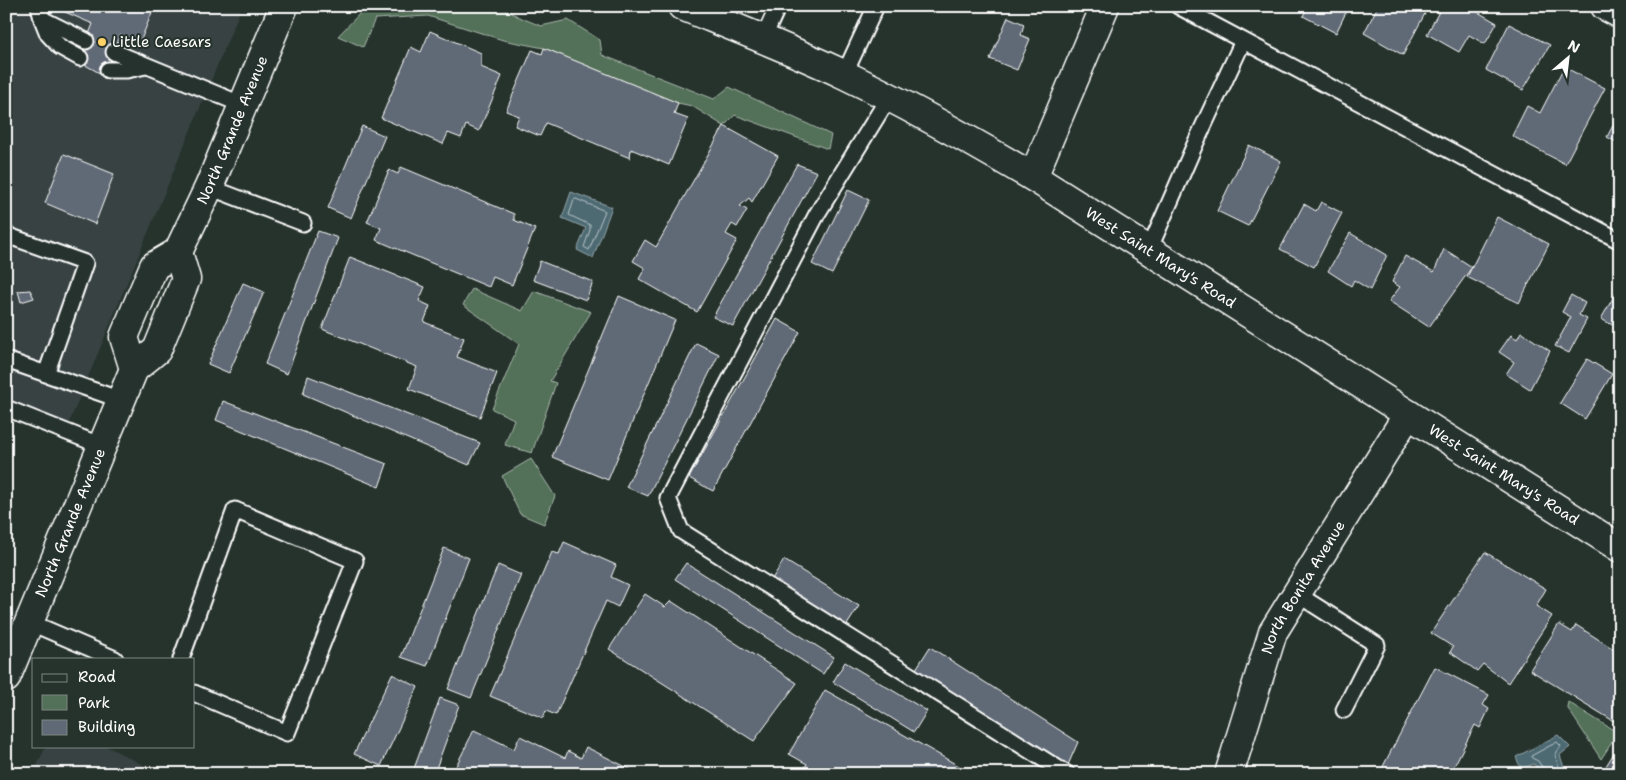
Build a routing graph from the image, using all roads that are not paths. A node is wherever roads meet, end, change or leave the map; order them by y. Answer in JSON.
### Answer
{"nodes":[{"id":1,"x":284,"y":6,"type":"edge"},
{"id":2,"x":682,"y":6,"type":"edge"},
{"id":3,"x":778,"y":6,"type":"edge"},
{"id":4,"x":876,"y":6,"type":"edge"},
{"id":5,"x":1105,"y":6,"type":"edge"},
{"id":6,"x":1178,"y":6,"type":"edge"},
{"id":7,"x":1605,"y":6,"type":"edge"},
{"id":8,"x":41,"y":13,"type":"edge"},
{"id":9,"x":1620,"y":14,"type":"edge"},
{"id":10,"x":763,"y":39,"type":"junction"},
{"id":11,"x":86,"y":41,"type":"dead end"},
{"id":12,"x":1243,"y":41,"type":"junction"},
{"id":13,"x":114,"y":52,"type":"dead end"},
{"id":14,"x":80,"y":58,"type":"dead end"},
{"id":15,"x":146,"y":66,"type":"junction"},
{"id":16,"x":108,"y":70,"type":"dead end"},
{"id":17,"x":844,"y":75,"type":"junction"},
{"id":18,"x":889,"y":97,"type":"junction"},
{"id":19,"x":243,"y":105,"type":"junction"},
{"id":20,"x":1033,"y":177,"type":"junction"},
{"id":21,"x":209,"y":187,"type":"junction"},
{"id":22,"x":303,"y":223,"type":"dead end"},
{"id":23,"x":6,"y":235,"type":"edge"},
{"id":24,"x":1620,"y":242,"type":"edge"},
{"id":25,"x":1149,"y":250,"type":"junction"},
{"id":26,"x":6,"y":360,"type":"edge"},
{"id":27,"x":46,"y":374,"type":"junction"},
{"id":28,"x":121,"y":400,"type":"junction"},
{"id":29,"x":6,"y":408,"type":"edge"},
{"id":30,"x":1408,"y":414,"type":"junction"},
{"id":31,"x":102,"y":446,"type":"junction"},
{"id":32,"x":1620,"y":548,"type":"edge"},
{"id":33,"x":1297,"y":594,"type":"junction"},
{"id":34,"x":29,"y":622,"type":"junction"},
{"id":35,"x":113,"y":658,"type":"edge"},
{"id":36,"x":181,"y":658,"type":"edge"},
{"id":37,"x":6,"y":678,"type":"edge"},
{"id":38,"x":195,"y":693,"type":"edge"},
{"id":39,"x":1344,"y":710,"type":"dead end"},
{"id":40,"x":1067,"y":774,"type":"edge"},
{"id":41,"x":1229,"y":774,"type":"edge"}],
"edges":[{"from":1,"to":19,"type":"main road","name":"North Grande Avenue"},
{"from":2,"to":10,"type":"main road","name":"West Saint Mary's Road"},
{"from":3,"to":10,"type":"lane"},
{"from":4,"to":17,"type":"lane"},
{"from":5,"to":20,"type":"main road"},
{"from":6,"to":12,"type":"lane"},
{"from":7,"to":9,"type":"main road"},
{"from":8,"to":11,"type":"lane"},
{"from":8,"to":14,"type":"lane"},
{"from":10,"to":17,"type":"main road","name":"West Saint Mary's Road"},
{"from":12,"to":24,"type":"lane"},
{"from":12,"to":25,"type":"lane"},
{"from":13,"to":15,"type":"lane"},
{"from":15,"to":16,"type":"lane"},
{"from":15,"to":19,"type":"lane"},
{"from":17,"to":18,"type":"main road","name":"West Saint Mary's Road"},
{"from":18,"to":20,"type":"main road","name":"West Saint Mary's Road"},
{"from":18,"to":40,"type":"lane"},
{"from":19,"to":21,"type":"main road","name":"North Grande Avenue"},
{"from":20,"to":25,"type":"main road","name":"West Saint Mary's Road"},
{"from":21,"to":22,"type":"lane"},
{"from":21,"to":28,"type":"main road","name":"North Grande Avenue"},
{"from":23,"to":27,"type":"lane"},
{"from":25,"to":30,"type":"main road","name":"West Saint Mary's Road"},
{"from":26,"to":27,"type":"lane"},
{"from":27,"to":28,"type":"lane"},
{"from":28,"to":31,"type":"main road","name":"North Grande Avenue"},
{"from":29,"to":31,"type":"lane"},
{"from":30,"to":32,"type":"main road","name":"West Saint Mary's Road"},
{"from":30,"to":33,"type":"main road","name":"North Bonita Avenue"},
{"from":31,"to":34,"type":"main road","name":"North Grande Avenue"},
{"from":33,"to":39,"type":"lane"},
{"from":33,"to":41,"type":"main road","name":"North Bonita Avenue"},
{"from":34,"to":35,"type":"lane"},
{"from":34,"to":37,"type":"main road","name":"North Grande Avenue"},
{"from":36,"to":38,"type":"lane"}]}
